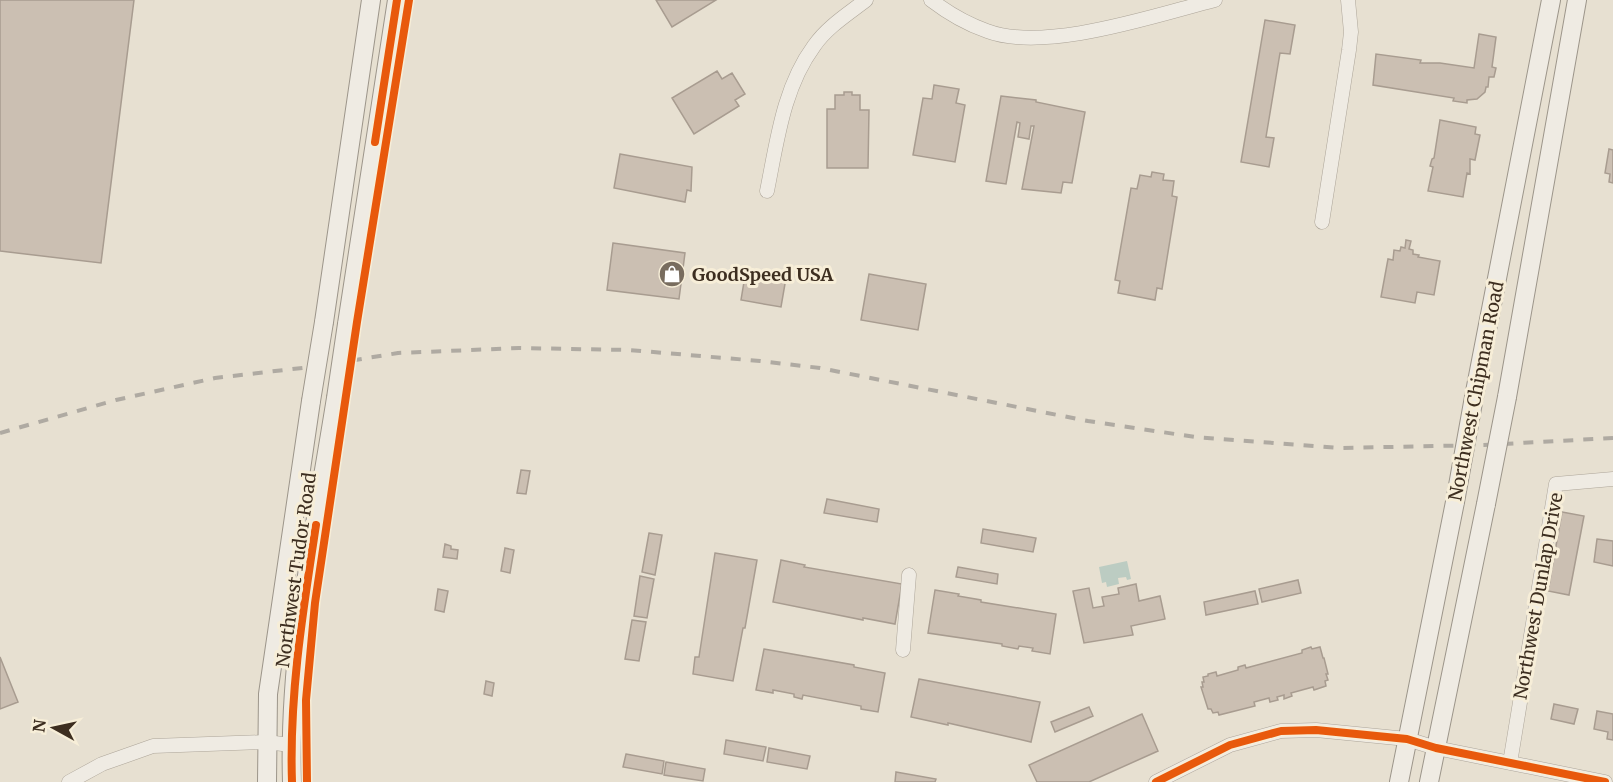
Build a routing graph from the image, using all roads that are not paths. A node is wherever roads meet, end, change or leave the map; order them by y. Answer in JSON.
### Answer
{"nodes":[{"id":1,"x":371,"y":0,"type":"edge"},
{"id":2,"x":397,"y":0,"type":"edge"},
{"id":3,"x":866,"y":0,"type":"edge"},
{"id":4,"x":931,"y":0,"type":"edge"},
{"id":5,"x":1215,"y":0,"type":"edge"},
{"id":6,"x":1348,"y":0,"type":"edge"},
{"id":7,"x":1551,"y":0,"type":"edge"},
{"id":8,"x":1577,"y":0,"type":"edge"},
{"id":9,"x":767,"y":191,"type":"dead end"},
{"id":10,"x":1322,"y":222,"type":"dead end"},
{"id":11,"x":1613,"y":479,"type":"edge"},
{"id":12,"x":909,"y":575,"type":"dead end"},
{"id":13,"x":903,"y":650,"type":"dead end"},
{"id":14,"x":1407,"y":740,"type":"junction"},
{"id":15,"x":267,"y":742,"type":"junction"},
{"id":16,"x":291,"y":745,"type":"junction"},
{"id":17,"x":1436,"y":748,"type":"junction"},
{"id":18,"x":1510,"y":763,"type":"junction"},
{"id":19,"x":69,"y":782,"type":"edge"},
{"id":20,"x":267,"y":782,"type":"edge"},
{"id":21,"x":292,"y":782,"type":"edge"},
{"id":22,"x":1156,"y":782,"type":"edge"},
{"id":23,"x":1399,"y":782,"type":"edge"},
{"id":24,"x":1429,"y":782,"type":"edge"},
{"id":25,"x":1605,"y":782,"type":"edge"}],
"edges":[{"from":1,"to":15,"type":"main road","name":"Northwest Tudor Road","bridge":true},
{"from":2,"to":16,"type":"main road","name":"Northwest Tudor Road","bridge":true},
{"from":3,"to":9,"type":"street"},
{"from":4,"to":5,"type":"street"},
{"from":6,"to":10,"type":"street"},
{"from":7,"to":14,"type":"main road","name":"Northwest Chipman Road","bridge":true},
{"from":8,"to":17,"type":"main road","name":"Northwest Chipman Road","bridge":true},
{"from":11,"to":18,"type":"street","name":"Northwest Dunlap Drive"},
{"from":12,"to":13,"type":"street"},
{"from":14,"to":17,"type":"street"},
{"from":14,"to":22,"type":"street"},
{"from":14,"to":23,"type":"main road","name":"Northwest Chipman Road"},
{"from":15,"to":16,"type":"street"},
{"from":15,"to":19,"type":"street"},
{"from":15,"to":20,"type":"main road","name":"Northwest Tudor Road"},
{"from":16,"to":21,"type":"main road","name":"Northwest Tudor Road"},
{"from":17,"to":18,"type":"street"},
{"from":17,"to":24,"type":"main road","name":"Northwest Chipman Road"},
{"from":18,"to":25,"type":"street"}]}
